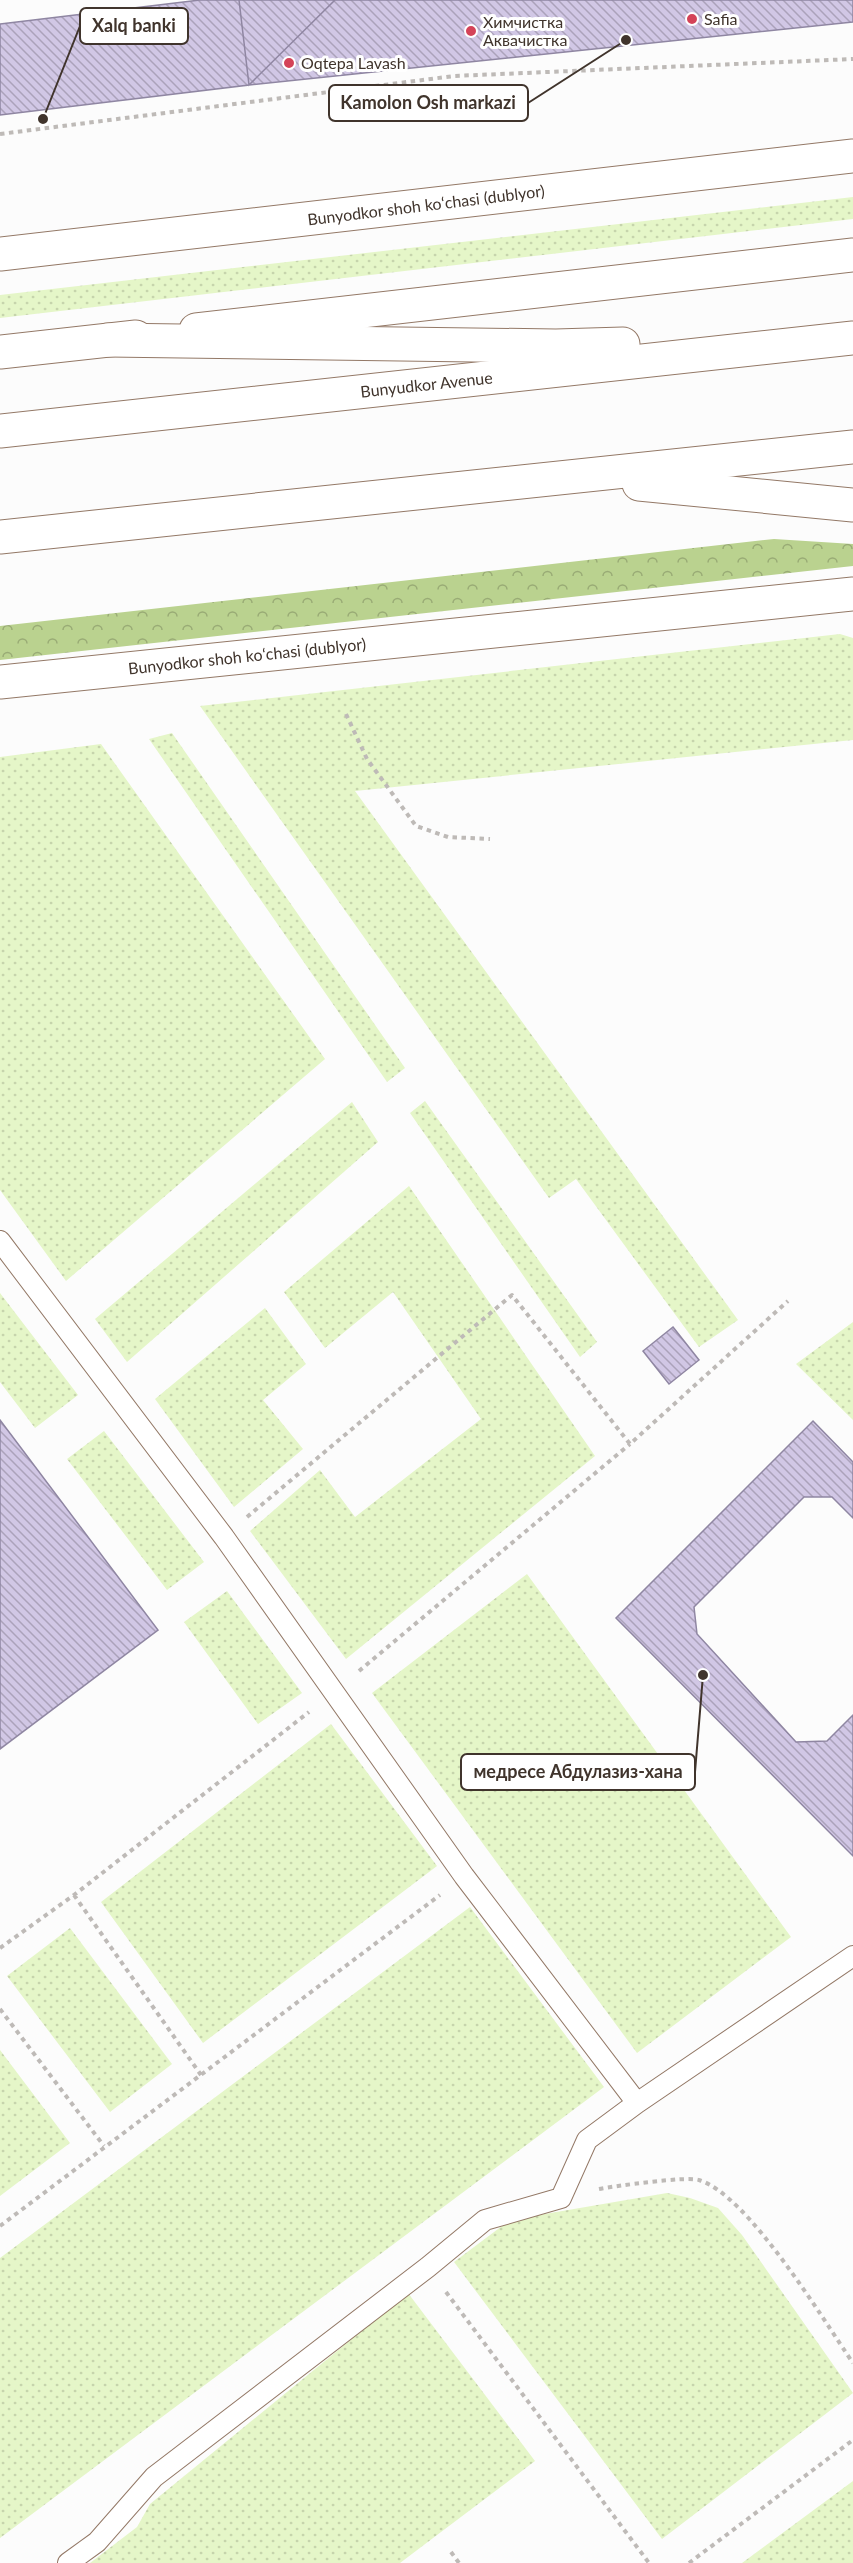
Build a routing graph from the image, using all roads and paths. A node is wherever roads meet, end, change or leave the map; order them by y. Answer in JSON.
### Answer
{"nodes":[{"id":1,"x":853,"y":59,"type":"edge"},
{"id":2,"x":0,"y":134,"type":"edge"},
{"id":3,"x":853,"y":156,"type":"edge"},
{"id":4,"x":0,"y":254,"type":"edge"},
{"id":5,"x":853,"y":255,"type":"edge"},
{"id":6,"x":853,"y":338,"type":"edge"},
{"id":7,"x":108,"y":340,"type":"junction"},
{"id":8,"x":0,"y":352,"type":"edge"},
{"id":9,"x":0,"y":431,"type":"edge"},
{"id":10,"x":853,"y":447,"type":"edge"},
{"id":11,"x":572,"y":477,"type":"junction"},
{"id":12,"x":853,"y":505,"type":"edge"},
{"id":13,"x":0,"y":537,"type":"edge"},
{"id":14,"x":853,"y":594,"type":"edge"},
{"id":15,"x":0,"y":682,"type":"edge"},
{"id":16,"x":346,"y":714,"type":"dead end"},
{"id":17,"x":490,"y":839,"type":"dead end"},
{"id":18,"x":0,"y":1241,"type":"edge"},
{"id":19,"x":788,"y":1301,"type":"dead end"},
{"id":20,"x":224,"y":1537,"type":"junction"},
{"id":21,"x":464,"y":1876,"type":"junction"},
{"id":22,"x":74,"y":1895,"type":"dead end"},
{"id":23,"x":853,"y":1956,"type":"edge"},
{"id":24,"x":0,"y":2009,"type":"edge"},
{"id":25,"x":201,"y":2075,"type":"junction"},
{"id":26,"x":637,"y":2103,"type":"junction"},
{"id":27,"x":104,"y":2146,"type":"junction"},
{"id":28,"x":561,"y":2198,"type":"junction"},
{"id":29,"x":0,"y":2226,"type":"edge"},
{"id":30,"x":428,"y":2267,"type":"junction"},
{"id":31,"x":853,"y":2363,"type":"edge"},
{"id":32,"x":853,"y":2440,"type":"edge"},
{"id":33,"x":451,"y":2552,"type":"dead end"},
{"id":34,"x":68,"y":2563,"type":"edge"},
{"id":35,"x":459,"y":2563,"type":"edge"},
{"id":36,"x":649,"y":2563,"type":"edge"},
{"id":37,"x":689,"y":2563,"type":"edge"}],
"edges":[{"from":1,"to":2,"type":"path"},
{"from":3,"to":4,"type":"main road","name":"Bunyodkor shoh koʻchasi (dublyor)"},
{"from":5,"to":7,"type":"main road"},
{"from":6,"to":7,"type":"main road"},
{"from":6,"to":9,"type":"main road","name":"Bunyudkor Avenue"},
{"from":7,"to":8,"type":"main road"},
{"from":10,"to":11,"type":"main road"},
{"from":11,"to":12,"type":"main road"},
{"from":11,"to":13,"type":"main road"},
{"from":14,"to":15,"type":"main road","name":"Bunyodkor shoh koʻchasi (dublyor)"},
{"from":16,"to":17,"type":"path"},
{"from":18,"to":20,"type":"lane"},
{"from":19,"to":20,"type":"path"},
{"from":20,"to":21,"type":"lane"},
{"from":21,"to":25,"type":"path"},
{"from":21,"to":26,"type":"lane"},
{"from":22,"to":25,"type":"path"},
{"from":23,"to":26,"type":"lane"},
{"from":24,"to":27,"type":"path"},
{"from":25,"to":27,"type":"path"},
{"from":26,"to":28,"type":"lane"},
{"from":27,"to":29,"type":"path"},
{"from":28,"to":30,"type":"lane"},
{"from":28,"to":31,"type":"path"},
{"from":30,"to":34,"type":"lane"},
{"from":30,"to":36,"type":"path"},
{"from":32,"to":37,"type":"path"},
{"from":33,"to":35,"type":"path"}]}
